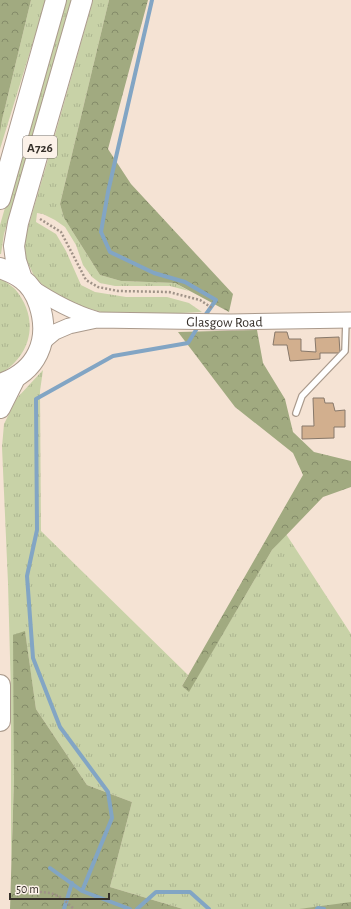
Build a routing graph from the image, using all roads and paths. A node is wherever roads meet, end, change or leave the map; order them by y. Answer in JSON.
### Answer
{"nodes":[{"id":1,"x":56,"y":0,"type":"edge"},
{"id":2,"x":82,"y":0,"type":"edge"},
{"id":3,"x":0,"y":199,"type":"edge"},
{"id":4,"x":40,"y":219,"type":"dead end"},
{"id":5,"x":0,"y":268,"type":"edge"},
{"id":6,"x":26,"y":283,"type":"junction"},
{"id":7,"x":97,"y":320,"type":"junction"},
{"id":8,"x":349,"y":320,"type":"edge"},
{"id":9,"x":231,"y":322,"type":"junction"},
{"id":10,"x":43,"y":342,"type":"junction"},
{"id":11,"x":7,"y":381,"type":"edge"},
{"id":12,"x":0,"y":408,"type":"edge"},
{"id":13,"x":296,"y":413,"type":"dead end"},
{"id":14,"x":0,"y":685,"type":"edge"},
{"id":15,"x":0,"y":721,"type":"edge"},
{"id":16,"x":20,"y":890,"type":"dead end"},
{"id":17,"x":74,"y":909,"type":"edge"}],
"edges":[{"from":1,"to":3,"type":"highway","number":"A726"},
{"from":2,"to":6,"type":"highway","number":"A726"},
{"from":4,"to":9,"type":"path"},
{"from":5,"to":6,"type":"highway"},
{"from":6,"to":7,"type":"main road","name":"Glasgow Road"},
{"from":6,"to":10,"type":"highway","number":"A726"},
{"from":7,"to":9,"type":"main road","name":"Glasgow Road"},
{"from":7,"to":10,"type":"main road","name":"Glasgow Road"},
{"from":8,"to":9,"type":"main road","name":"Glasgow Road"},
{"from":8,"to":13,"type":"lane"},
{"from":10,"to":11,"type":"highway","number":"A726"},
{"from":11,"to":12,"type":"highway","number":"A726"},
{"from":14,"to":15,"type":"highway"},
{"from":16,"to":17,"type":"path"}]}
